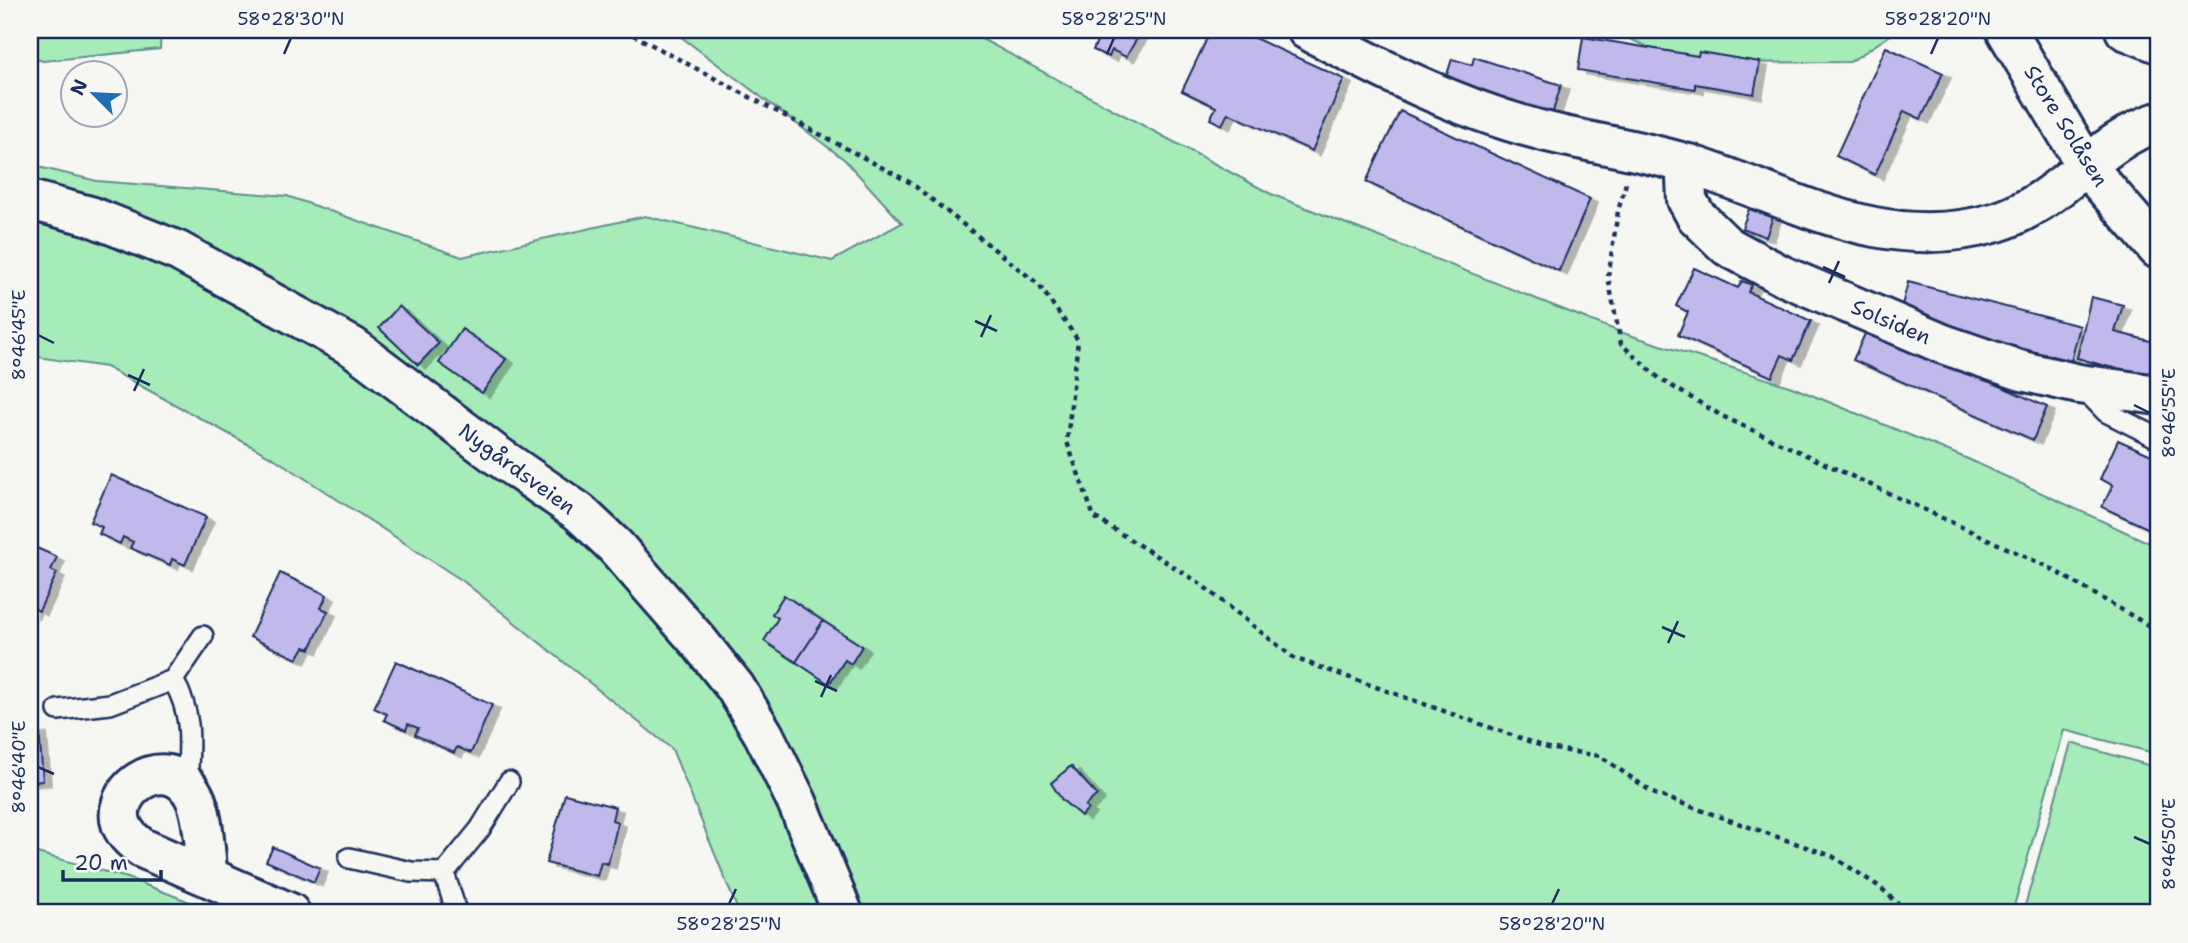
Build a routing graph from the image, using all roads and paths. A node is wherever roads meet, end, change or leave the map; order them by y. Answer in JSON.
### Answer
{"nodes":[{"id":1,"x":625,"y":30,"type":"edge"},
{"id":2,"x":1307,"y":30,"type":"edge"},
{"id":3,"x":2007,"y":30,"type":"edge"},
{"id":4,"x":2125,"y":30,"type":"edge"},
{"id":5,"x":2158,"y":43,"type":"edge"},
{"id":6,"x":2158,"y":122,"type":"edge"},
{"id":7,"x":1636,"y":152,"type":"junction"},
{"id":8,"x":1690,"y":164,"type":"junction"},
{"id":9,"x":2087,"y":167,"type":"junction"},
{"id":10,"x":30,"y":200,"type":"edge"},
{"id":11,"x":2158,"y":249,"type":"edge"},
{"id":12,"x":2079,"y":384,"type":"junction"},
{"id":13,"x":2158,"y":395,"type":"edge"},
{"id":14,"x":2158,"y":438,"type":"edge"},
{"id":15,"x":2158,"y":631,"type":"edge"},
{"id":16,"x":203,"y":636,"type":"dead end"},
{"id":17,"x":173,"y":680,"type":"junction"},
{"id":18,"x":58,"y":709,"type":"dead end"},
{"id":19,"x":509,"y":782,"type":"dead end"},
{"id":20,"x":187,"y":785,"type":"junction"},
{"id":21,"x":349,"y":858,"type":"dead end"},
{"id":22,"x":443,"y":873,"type":"junction"},
{"id":23,"x":208,"y":877,"type":"junction"},
{"id":24,"x":290,"y":913,"type":"edge"},
{"id":25,"x":457,"y":913,"type":"edge"},
{"id":26,"x":843,"y":913,"type":"edge"},
{"id":27,"x":1908,"y":913,"type":"edge"}],
"edges":[{"from":1,"to":27,"type":"path"},
{"from":2,"to":7,"type":"street"},
{"from":3,"to":9,"type":"street","name":"Store Solåsen"},
{"from":4,"to":5,"type":"street"},
{"from":6,"to":9,"type":"street"},
{"from":7,"to":8,"type":"street"},
{"from":7,"to":15,"type":"path"},
{"from":8,"to":9,"type":"street"},
{"from":8,"to":12,"type":"street","name":"Solsiden"},
{"from":9,"to":11,"type":"street","name":"Store Solåsen"},
{"from":10,"to":26,"type":"street","name":"Nygårdsveien"},
{"from":12,"to":13,"type":"street","name":"Solsiden"},
{"from":12,"to":14,"type":"lane"},
{"from":16,"to":17,"type":"lane"},
{"from":17,"to":18,"type":"lane"},
{"from":17,"to":20,"type":"lane"},
{"from":19,"to":22,"type":"lane"},
{"from":20,"to":23,"type":"street"},
{"from":20,"to":23,"type":"street"},
{"from":21,"to":22,"type":"lane"},
{"from":22,"to":25,"type":"lane"},
{"from":23,"to":24,"type":"street"}]}
